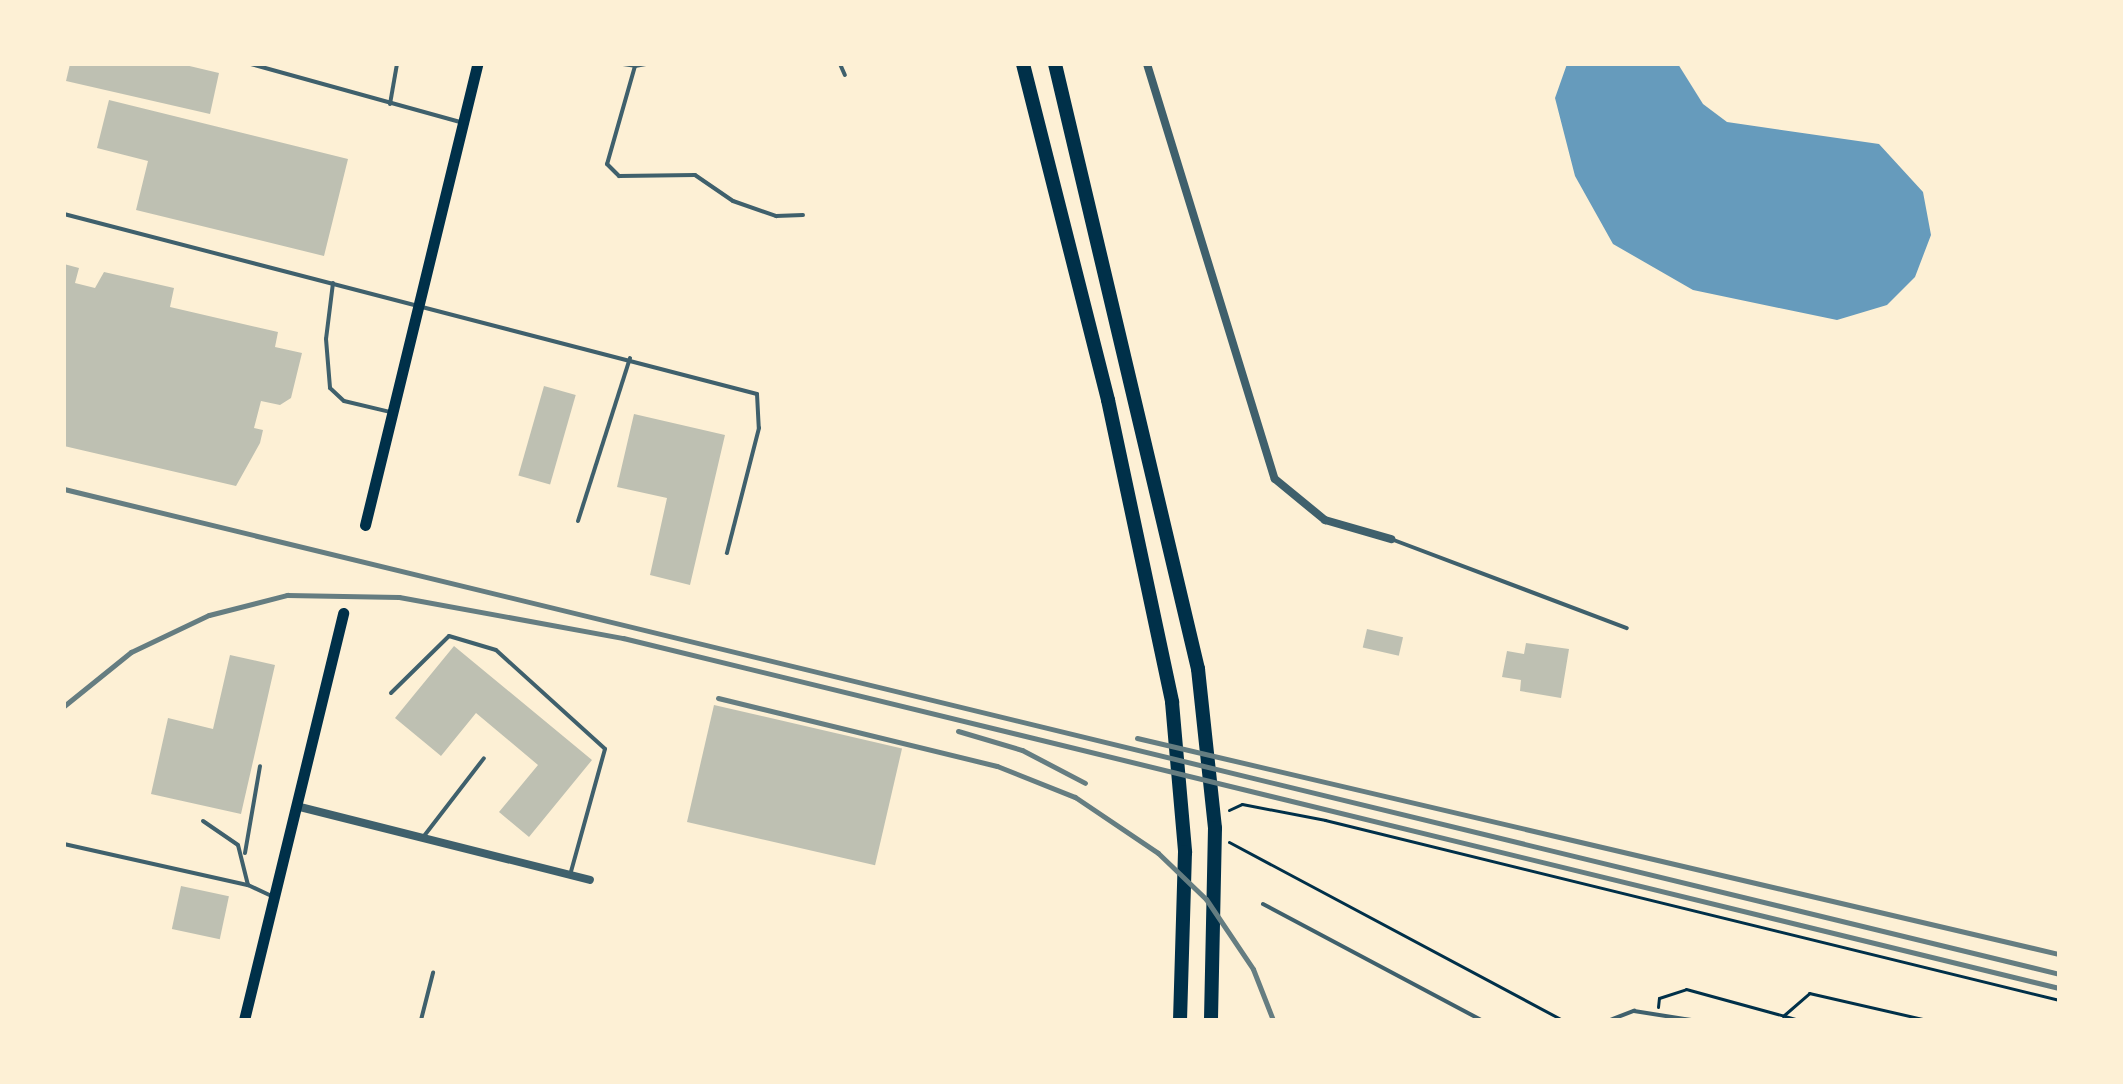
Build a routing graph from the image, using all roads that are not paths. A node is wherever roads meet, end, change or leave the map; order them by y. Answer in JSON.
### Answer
{"nodes":[{"id":1,"x":251,"y":64,"type":"edge"},
{"id":2,"x":397,"y":64,"type":"edge"},
{"id":3,"x":477,"y":64,"type":"edge"},
{"id":4,"x":623,"y":64,"type":"edge"},
{"id":5,"x":646,"y":64,"type":"edge"},
{"id":6,"x":840,"y":64,"type":"edge"},
{"id":7,"x":1023,"y":64,"type":"edge"},
{"id":8,"x":1055,"y":64,"type":"edge"},
{"id":9,"x":1147,"y":64,"type":"edge"},
{"id":10,"x":635,"y":66,"type":"junction"},
{"id":11,"x":845,"y":75,"type":"dead end"},
{"id":12,"x":390,"y":104,"type":"junction"},
{"id":13,"x":463,"y":122,"type":"junction"},
{"id":14,"x":64,"y":214,"type":"edge"},
{"id":15,"x":803,"y":215,"type":"dead end"},
{"id":16,"x":333,"y":283,"type":"junction"},
{"id":17,"x":418,"y":305,"type":"junction"},
{"id":18,"x":630,"y":358,"type":"junction"},
{"id":19,"x":392,"y":412,"type":"junction"},
{"id":20,"x":578,"y":521,"type":"dead end"},
{"id":21,"x":365,"y":525,"type":"dead end"},
{"id":22,"x":1391,"y":539,"type":"joint"},
{"id":23,"x":727,"y":553,"type":"dead end"},
{"id":24,"x":343,"y":613,"type":"dead end"},
{"id":25,"x":1627,"y":628,"type":"dead end"},
{"id":26,"x":391,"y":693,"type":"dead end"},
{"id":27,"x":484,"y":758,"type":"dead end"},
{"id":28,"x":260,"y":766,"type":"dead end"},
{"id":29,"x":296,"y":806,"type":"junction"},
{"id":30,"x":203,"y":821,"type":"dead end"},
{"id":31,"x":423,"y":838,"type":"junction"},
{"id":32,"x":64,"y":844,"type":"edge"},
{"id":33,"x":244,"y":855,"type":"junction"},
{"id":34,"x":570,"y":875,"type":"junction"},
{"id":35,"x":590,"y":880,"type":"dead end"},
{"id":36,"x":248,"y":885,"type":"junction"},
{"id":37,"x":274,"y":897,"type":"junction"},
{"id":38,"x":1263,"y":904,"type":"dead end"},
{"id":39,"x":433,"y":973,"type":"dead end"},
{"id":40,"x":244,"y":1020,"type":"edge"},
{"id":41,"x":421,"y":1020,"type":"edge"},
{"id":42,"x":1180,"y":1020,"type":"edge"},
{"id":43,"x":1211,"y":1020,"type":"edge"},
{"id":44,"x":1481,"y":1020,"type":"edge"},
{"id":45,"x":1610,"y":1020,"type":"edge"},
{"id":46,"x":1691,"y":1020,"type":"edge"}],
"edges":[{"from":1,"to":12,"type":"lane"},
{"from":2,"to":12,"type":"lane"},
{"from":3,"to":13,"type":"main road"},
{"from":4,"to":10,"type":"lane"},
{"from":5,"to":10,"type":"lane"},
{"from":6,"to":11,"type":"lane"},
{"from":7,"to":42,"type":"highway"},
{"from":8,"to":43,"type":"highway"},
{"from":9,"to":22,"type":"street"},
{"from":10,"to":15,"type":"lane"},
{"from":12,"to":13,"type":"lane"},
{"from":13,"to":17,"type":"main road"},
{"from":14,"to":16,"type":"lane"},
{"from":16,"to":17,"type":"lane"},
{"from":16,"to":19,"type":"lane"},
{"from":17,"to":18,"type":"lane"},
{"from":17,"to":19,"type":"main road"},
{"from":18,"to":20,"type":"lane"},
{"from":18,"to":23,"type":"lane"},
{"from":19,"to":21,"type":"main road"},
{"from":22,"to":25,"type":"lane"},
{"from":24,"to":29,"type":"main road"},
{"from":26,"to":34,"type":"lane"},
{"from":27,"to":31,"type":"lane"},
{"from":28,"to":33,"type":"lane"},
{"from":29,"to":31,"type":"street"},
{"from":29,"to":37,"type":"main road"},
{"from":30,"to":33,"type":"lane"},
{"from":31,"to":34,"type":"street"},
{"from":32,"to":36,"type":"lane"},
{"from":33,"to":36,"type":"lane"},
{"from":34,"to":35,"type":"street"},
{"from":36,"to":37,"type":"lane"},
{"from":37,"to":40,"type":"main road"},
{"from":38,"to":44,"type":"lane"},
{"from":39,"to":41,"type":"lane"},
{"from":45,"to":46,"type":"lane"}]}
